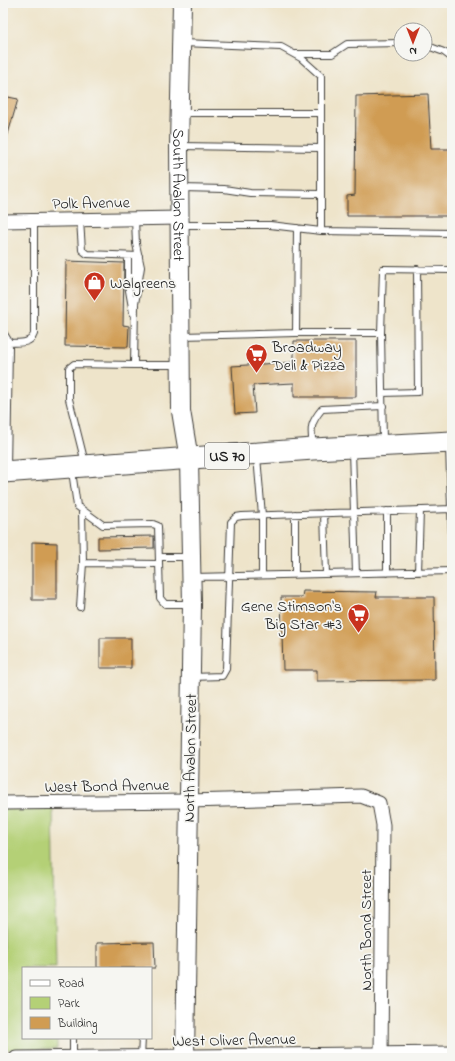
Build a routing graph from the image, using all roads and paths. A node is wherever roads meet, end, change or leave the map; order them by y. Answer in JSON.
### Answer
{"nodes":[{"id":1,"x":182,"y":3,"type":"edge"},
{"id":2,"x":181,"y":43,"type":"junction"},
{"id":3,"x":393,"y":43,"type":"edge"},
{"id":4,"x":433,"y":48,"type":"edge"},
{"id":5,"x":295,"y":54,"type":"junction"},
{"id":6,"x":452,"y":58,"type":"edge"},
{"id":7,"x":180,"y":113,"type":"junction"},
{"id":8,"x":321,"y":113,"type":"junction"},
{"id":9,"x":179,"y":146,"type":"junction"},
{"id":10,"x":321,"y":148,"type":"junction"},
{"id":11,"x":180,"y":188,"type":"junction"},
{"id":12,"x":321,"y":194,"type":"junction"},
{"id":13,"x":135,"y":218,"type":"junction"},
{"id":14,"x":34,"y":220,"type":"junction"},
{"id":15,"x":80,"y":220,"type":"junction"},
{"id":16,"x":3,"y":221,"type":"edge"},
{"id":17,"x":180,"y":221,"type":"junction"},
{"id":18,"x":297,"y":228,"type":"junction"},
{"id":19,"x":321,"y":231,"type":"junction"},
{"id":20,"x":452,"y":232,"type":"edge"},
{"id":21,"x":134,"y":256,"type":"junction"},
{"id":22,"x":417,"y":269,"type":"junction"},
{"id":23,"x":452,"y":270,"type":"edge"},
{"id":24,"x":135,"y":304,"type":"junction"},
{"id":25,"x":135,"y":320,"type":"junction"},
{"id":26,"x":3,"y":332,"type":"edge"},
{"id":27,"x":296,"y":333,"type":"junction"},
{"id":28,"x":382,"y":333,"type":"junction"},
{"id":29,"x":181,"y":336,"type":"junction"},
{"id":30,"x":8,"y":343,"type":"junction"},
{"id":31,"x":134,"y":365,"type":"junction"},
{"id":32,"x":182,"y":365,"type":"junction"},
{"id":33,"x":382,"y":392,"type":"junction"},
{"id":34,"x":382,"y":406,"type":"junction"},
{"id":35,"x":450,"y":442,"type":"edge"},
{"id":36,"x":383,"y":446,"type":"junction"},
{"id":37,"x":352,"y":447,"type":"junction"},
{"id":38,"x":313,"y":449,"type":"junction"},
{"id":39,"x":257,"y":453,"type":"junction"},
{"id":40,"x":189,"y":459,"type":"junction"},
{"id":41,"x":79,"y":467,"type":"junction"},
{"id":42,"x":5,"y":472,"type":"edge"},
{"id":43,"x":82,"y":510,"type":"junction"},
{"id":44,"x":452,"y":510,"type":"edge"},
{"id":45,"x":387,"y":511,"type":"junction"},
{"id":46,"x":420,"y":511,"type":"junction"},
{"id":47,"x":354,"y":512,"type":"junction"},
{"id":48,"x":324,"y":513,"type":"junction"},
{"id":49,"x":295,"y":514,"type":"junction"},
{"id":50,"x":262,"y":515,"type":"junction"},
{"id":51,"x":452,"y":538,"type":"edge"},
{"id":52,"x":159,"y":557,"type":"junction"},
{"id":53,"x":192,"y":557,"type":"junction"},
{"id":54,"x":83,"y":563,"type":"junction"},
{"id":55,"x":159,"y":564,"type":"junction"},
{"id":56,"x":452,"y":571,"type":"edge"},
{"id":57,"x":387,"y":572,"type":"junction"},
{"id":58,"x":418,"y":572,"type":"junction"},
{"id":59,"x":356,"y":573,"type":"junction"},
{"id":60,"x":294,"y":574,"type":"junction"},
{"id":61,"x":326,"y":574,"type":"junction"},
{"id":62,"x":262,"y":575,"type":"junction"},
{"id":63,"x":229,"y":576,"type":"junction"},
{"id":64,"x":192,"y":577,"type":"junction"},
{"id":65,"x":192,"y":604,"type":"junction"},
{"id":66,"x":80,"y":607,"type":"dead end"},
{"id":67,"x":190,"y":677,"type":"junction"},
{"id":68,"x":189,"y":801,"type":"junction"},
{"id":69,"x":3,"y":803,"type":"edge"},
{"id":70,"x":379,"y":803,"type":"joint"},
{"id":71,"x":73,"y":1039,"type":"edge"},
{"id":72,"x":142,"y":1039,"type":"edge"},
{"id":73,"x":452,"y":1053,"type":"edge"},
{"id":74,"x":141,"y":1056,"type":"junction"},
{"id":75,"x":381,"y":1056,"type":"edge"},
{"id":76,"x":73,"y":1057,"type":"edge"},
{"id":77,"x":184,"y":1057,"type":"edge"},
{"id":78,"x":16,"y":1058,"type":"edge"}],
"edges":[{"from":1,"to":2,"type":"street","name":"South Avalon Street"},
{"from":2,"to":5,"type":"lane"},
{"from":2,"to":7,"type":"street","name":"South Avalon Street"},
{"from":3,"to":5,"type":"lane"},
{"from":4,"to":6,"type":"lane"},
{"from":5,"to":8,"type":"lane"},
{"from":7,"to":8,"type":"lane"},
{"from":7,"to":9,"type":"street","name":"South Avalon Street"},
{"from":8,"to":10,"type":"lane"},
{"from":9,"to":10,"type":"lane"},
{"from":9,"to":11,"type":"street","name":"South Avalon Street"},
{"from":10,"to":12,"type":"lane"},
{"from":11,"to":12,"type":"lane"},
{"from":11,"to":17,"type":"street","name":"South Avalon Street"},
{"from":12,"to":19,"type":"lane"},
{"from":13,"to":15,"type":"street","name":"Polk Avenue"},
{"from":13,"to":17,"type":"street","name":"Polk Avenue"},
{"from":13,"to":21,"type":"lane"},
{"from":14,"to":15,"type":"street","name":"Polk Avenue"},
{"from":14,"to":16,"type":"street","name":"Polk Avenue"},
{"from":14,"to":30,"type":"lane"},
{"from":15,"to":21,"type":"lane"},
{"from":17,"to":18,"type":"lane"},
{"from":17,"to":29,"type":"street","name":"South Avalon Street"},
{"from":18,"to":19,"type":"lane"},
{"from":18,"to":27,"type":"lane"},
{"from":19,"to":20,"type":"lane"},
{"from":21,"to":24,"type":"lane"},
{"from":21,"to":24,"type":"lane"},
{"from":21,"to":25,"type":"lane"},
{"from":22,"to":23,"type":"lane"},
{"from":22,"to":28,"type":"lane"},
{"from":22,"to":33,"type":"lane"},
{"from":24,"to":25,"type":"lane"},
{"from":25,"to":31,"type":"lane"},
{"from":26,"to":30,"type":"lane"},
{"from":27,"to":28,"type":"lane"},
{"from":27,"to":29,"type":"lane"},
{"from":28,"to":33,"type":"lane"},
{"from":29,"to":32,"type":"street","name":"South Avalon Street"},
{"from":30,"to":42,"type":"lane"},
{"from":31,"to":32,"type":"lane"},
{"from":31,"to":41,"type":"lane"},
{"from":32,"to":40,"type":"street","name":"South Avalon Street"},
{"from":33,"to":34,"type":"lane"},
{"from":34,"to":36,"type":"lane"},
{"from":34,"to":38,"type":"lane"},
{"from":35,"to":36,"type":"main road","number":"US 70"},
{"from":35,"to":44,"type":"lane"},
{"from":36,"to":37,"type":"main road","number":"US 70"},
{"from":37,"to":38,"type":"main road","number":"US 70"},
{"from":37,"to":47,"type":"lane"},
{"from":38,"to":39,"type":"main road","number":"US 70"},
{"from":39,"to":40,"type":"main road","number":"US 70"},
{"from":39,"to":50,"type":"lane"},
{"from":40,"to":41,"type":"main road","number":"US 70"},
{"from":40,"to":53,"type":"street","name":"North Avalon Street"},
{"from":41,"to":42,"type":"main road","number":"US 70"},
{"from":41,"to":43,"type":"lane"},
{"from":43,"to":52,"type":"lane"},
{"from":43,"to":54,"type":"lane"},
{"from":44,"to":46,"type":"lane"},
{"from":44,"to":51,"type":"lane"},
{"from":45,"to":46,"type":"lane"},
{"from":45,"to":47,"type":"lane"},
{"from":45,"to":57,"type":"lane"},
{"from":46,"to":58,"type":"lane"},
{"from":47,"to":48,"type":"lane"},
{"from":47,"to":59,"type":"lane"},
{"from":48,"to":49,"type":"lane"},
{"from":48,"to":61,"type":"lane"},
{"from":49,"to":50,"type":"lane"},
{"from":49,"to":60,"type":"lane"},
{"from":50,"to":62,"type":"lane"},
{"from":50,"to":63,"type":"lane"},
{"from":52,"to":53,"type":"lane"},
{"from":52,"to":55,"type":"lane"},
{"from":53,"to":64,"type":"street","name":"North Avalon Street"},
{"from":54,"to":55,"type":"lane"},
{"from":54,"to":66,"type":"lane"},
{"from":55,"to":65,"type":"lane"},
{"from":56,"to":58,"type":"lane"},
{"from":57,"to":58,"type":"lane"},
{"from":57,"to":59,"type":"lane"},
{"from":59,"to":61,"type":"lane"},
{"from":60,"to":61,"type":"lane"},
{"from":60,"to":62,"type":"lane"},
{"from":62,"to":63,"type":"lane"},
{"from":63,"to":64,"type":"lane"},
{"from":63,"to":67,"type":"lane"},
{"from":64,"to":65,"type":"street","name":"North Avalon Street"},
{"from":65,"to":67,"type":"street","name":"North Avalon Street"},
{"from":67,"to":68,"type":"street","name":"North Avalon Street"},
{"from":68,"to":69,"type":"street","name":"West Bond Avenue"},
{"from":68,"to":70,"type":"street","name":"West Bond Avenue"},
{"from":68,"to":77,"type":"street","name":"North Avalon Street"},
{"from":70,"to":75,"type":"street","name":"North Bond Street"},
{"from":71,"to":76,"type":"lane"},
{"from":72,"to":74,"type":"lane"},
{"from":73,"to":75,"type":"street","name":"West Oliver Avenue"},
{"from":74,"to":76,"type":"street","name":"West Oliver Avenue"},
{"from":74,"to":77,"type":"street","name":"West Oliver Avenue"},
{"from":75,"to":77,"type":"street","name":"West Oliver Avenue"},
{"from":76,"to":78,"type":"street","name":"West Oliver Avenue"}]}
